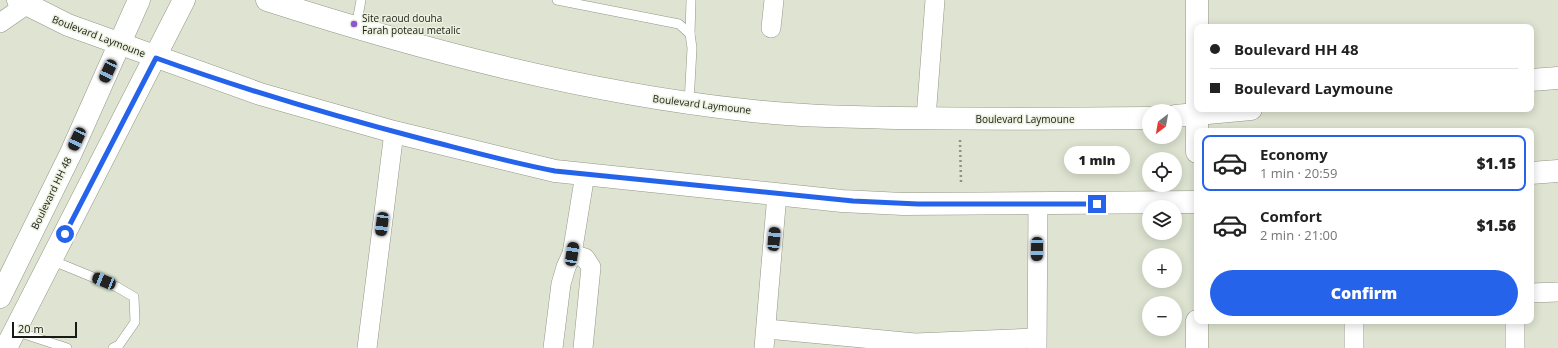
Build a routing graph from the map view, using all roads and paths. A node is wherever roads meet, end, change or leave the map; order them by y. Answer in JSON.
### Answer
{"nodes":[{"id":1,"x":139,"y":0,"type":"edge"},
{"id":2,"x":184,"y":0,"type":"edge"},
{"id":3,"x":267,"y":0,"type":"edge"},
{"id":4,"x":361,"y":0,"type":"edge"},
{"id":5,"x":557,"y":0,"type":"edge"},
{"id":6,"x":691,"y":0,"type":"edge"},
{"id":7,"x":774,"y":0,"type":"edge"},
{"id":8,"x":935,"y":0,"type":"edge"},
{"id":9,"x":1197,"y":0,"type":"edge"},
{"id":10,"x":22,"y":2,"type":"edge"},
{"id":11,"x":0,"y":23,"type":"edge"},
{"id":12,"x":1195,"y":24,"type":"edge"},
{"id":13,"x":356,"y":28,"type":"junction"},
{"id":14,"x":771,"y":28,"type":"dead end"},
{"id":15,"x":1194,"y":29,"type":"edge"},
{"id":16,"x":690,"y":34,"type":"junction"},
{"id":17,"x":121,"y":44,"type":"junction"},
{"id":18,"x":156,"y":58,"type":"junction"},
{"id":19,"x":1558,"y":78,"type":"edge"},
{"id":20,"x":1534,"y":80,"type":"edge"},
{"id":21,"x":689,"y":103,"type":"junction"},
{"id":22,"x":1223,"y":112,"type":"edge"},
{"id":23,"x":1185,"y":116,"type":"edge"},
{"id":24,"x":926,"y":118,"type":"junction"},
{"id":25,"x":1142,"y":118,"type":"edge"},
{"id":26,"x":394,"y":132,"type":"junction"},
{"id":27,"x":1194,"y":143,"type":"edge"},
{"id":28,"x":1558,"y":171,"type":"edge"},
{"id":29,"x":1534,"y":173,"type":"edge"},
{"id":30,"x":585,"y":174,"type":"junction"},
{"id":31,"x":778,"y":194,"type":"junction"},
{"id":32,"x":1194,"y":202,"type":"edge"},
{"id":33,"x":1038,"y":205,"type":"junction"},
{"id":34,"x":572,"y":254,"type":"junction"},
{"id":35,"x":51,"y":260,"type":"junction"},
{"id":36,"x":1558,"y":292,"type":"edge"},
{"id":37,"x":1534,"y":293,"type":"edge"},
{"id":38,"x":0,"y":297,"type":"edge"},
{"id":39,"x":1197,"y":324,"type":"edge"},
{"id":40,"x":1354,"y":324,"type":"edge"},
{"id":41,"x":1515,"y":324,"type":"edge"},
{"id":42,"x":766,"y":329,"type":"junction"},
{"id":43,"x":10,"y":340,"type":"edge"},
{"id":44,"x":1036,"y":343,"type":"edge"},
{"id":45,"x":915,"y":345,"type":"edge"},
{"id":46,"x":67,"y":348,"type":"edge"},
{"id":47,"x":113,"y":348,"type":"edge"},
{"id":48,"x":367,"y":348,"type":"edge"},
{"id":49,"x":553,"y":348,"type":"edge"},
{"id":50,"x":583,"y":348,"type":"edge"},
{"id":51,"x":764,"y":348,"type":"edge"},
{"id":52,"x":1197,"y":348,"type":"edge"},
{"id":53,"x":1354,"y":348,"type":"edge"},
{"id":54,"x":1515,"y":348,"type":"edge"}],
"edges":[{"from":1,"to":17,"type":"main road","name":"Boulevard HH 48"},
{"from":2,"to":18,"type":"main road"},
{"from":3,"to":13,"type":"main road","name":"Boulevard Laymoune"},
{"from":4,"to":13,"type":"lane"},
{"from":5,"to":16,"type":"lane"},
{"from":6,"to":16,"type":"lane"},
{"from":7,"to":14,"type":"street"},
{"from":8,"to":24,"type":"street"},
{"from":9,"to":12,"type":"main road"},
{"from":10,"to":11,"type":"street"},
{"from":10,"to":17,"type":"main road","name":"Boulevard Laymoune"},
{"from":13,"to":21,"type":"main road","name":"Boulevard Laymoune"},
{"from":15,"to":23,"type":"main road"},
{"from":16,"to":21,"type":"lane"},
{"from":17,"to":18,"type":"main road","name":"Boulevard Laymoune"},
{"from":17,"to":38,"type":"main road","name":"Boulevard HH 48"},
{"from":18,"to":26,"type":"main road","name":"Boulevard Laymoune"},
{"from":18,"to":35,"type":"main road"},
{"from":19,"to":20,"type":"main road"},
{"from":21,"to":24,"type":"main road","name":"Boulevard Laymoune"},
{"from":22,"to":23,"type":"main road"},
{"from":23,"to":27,"type":"main road"},
{"from":24,"to":25,"type":"main road","name":"Boulevard Laymoune"},
{"from":26,"to":30,"type":"main road","name":"Boulevard Laymoune"},
{"from":26,"to":48,"type":"street"},
{"from":28,"to":29,"type":"main road"},
{"from":30,"to":31,"type":"main road","name":"Boulevard Laymoune"},
{"from":30,"to":34,"type":"street"},
{"from":31,"to":33,"type":"main road","name":"Boulevard Laymoune"},
{"from":31,"to":42,"type":"street"},
{"from":32,"to":33,"type":"main road","name":"Boulevard Laymoune"},
{"from":33,"to":44,"type":"street"},
{"from":34,"to":49,"type":"street"},
{"from":34,"to":50,"type":"street"},
{"from":35,"to":43,"type":"main road"},
{"from":35,"to":47,"type":"lane"},
{"from":36,"to":37,"type":"street"},
{"from":39,"to":52,"type":"main road"},
{"from":40,"to":53,"type":"street"},
{"from":41,"to":54,"type":"street"},
{"from":42,"to":45,"type":"street"},
{"from":42,"to":51,"type":"street"},
{"from":43,"to":46,"type":"lane"},
{"from":44,"to":45,"type":"street"}]}
